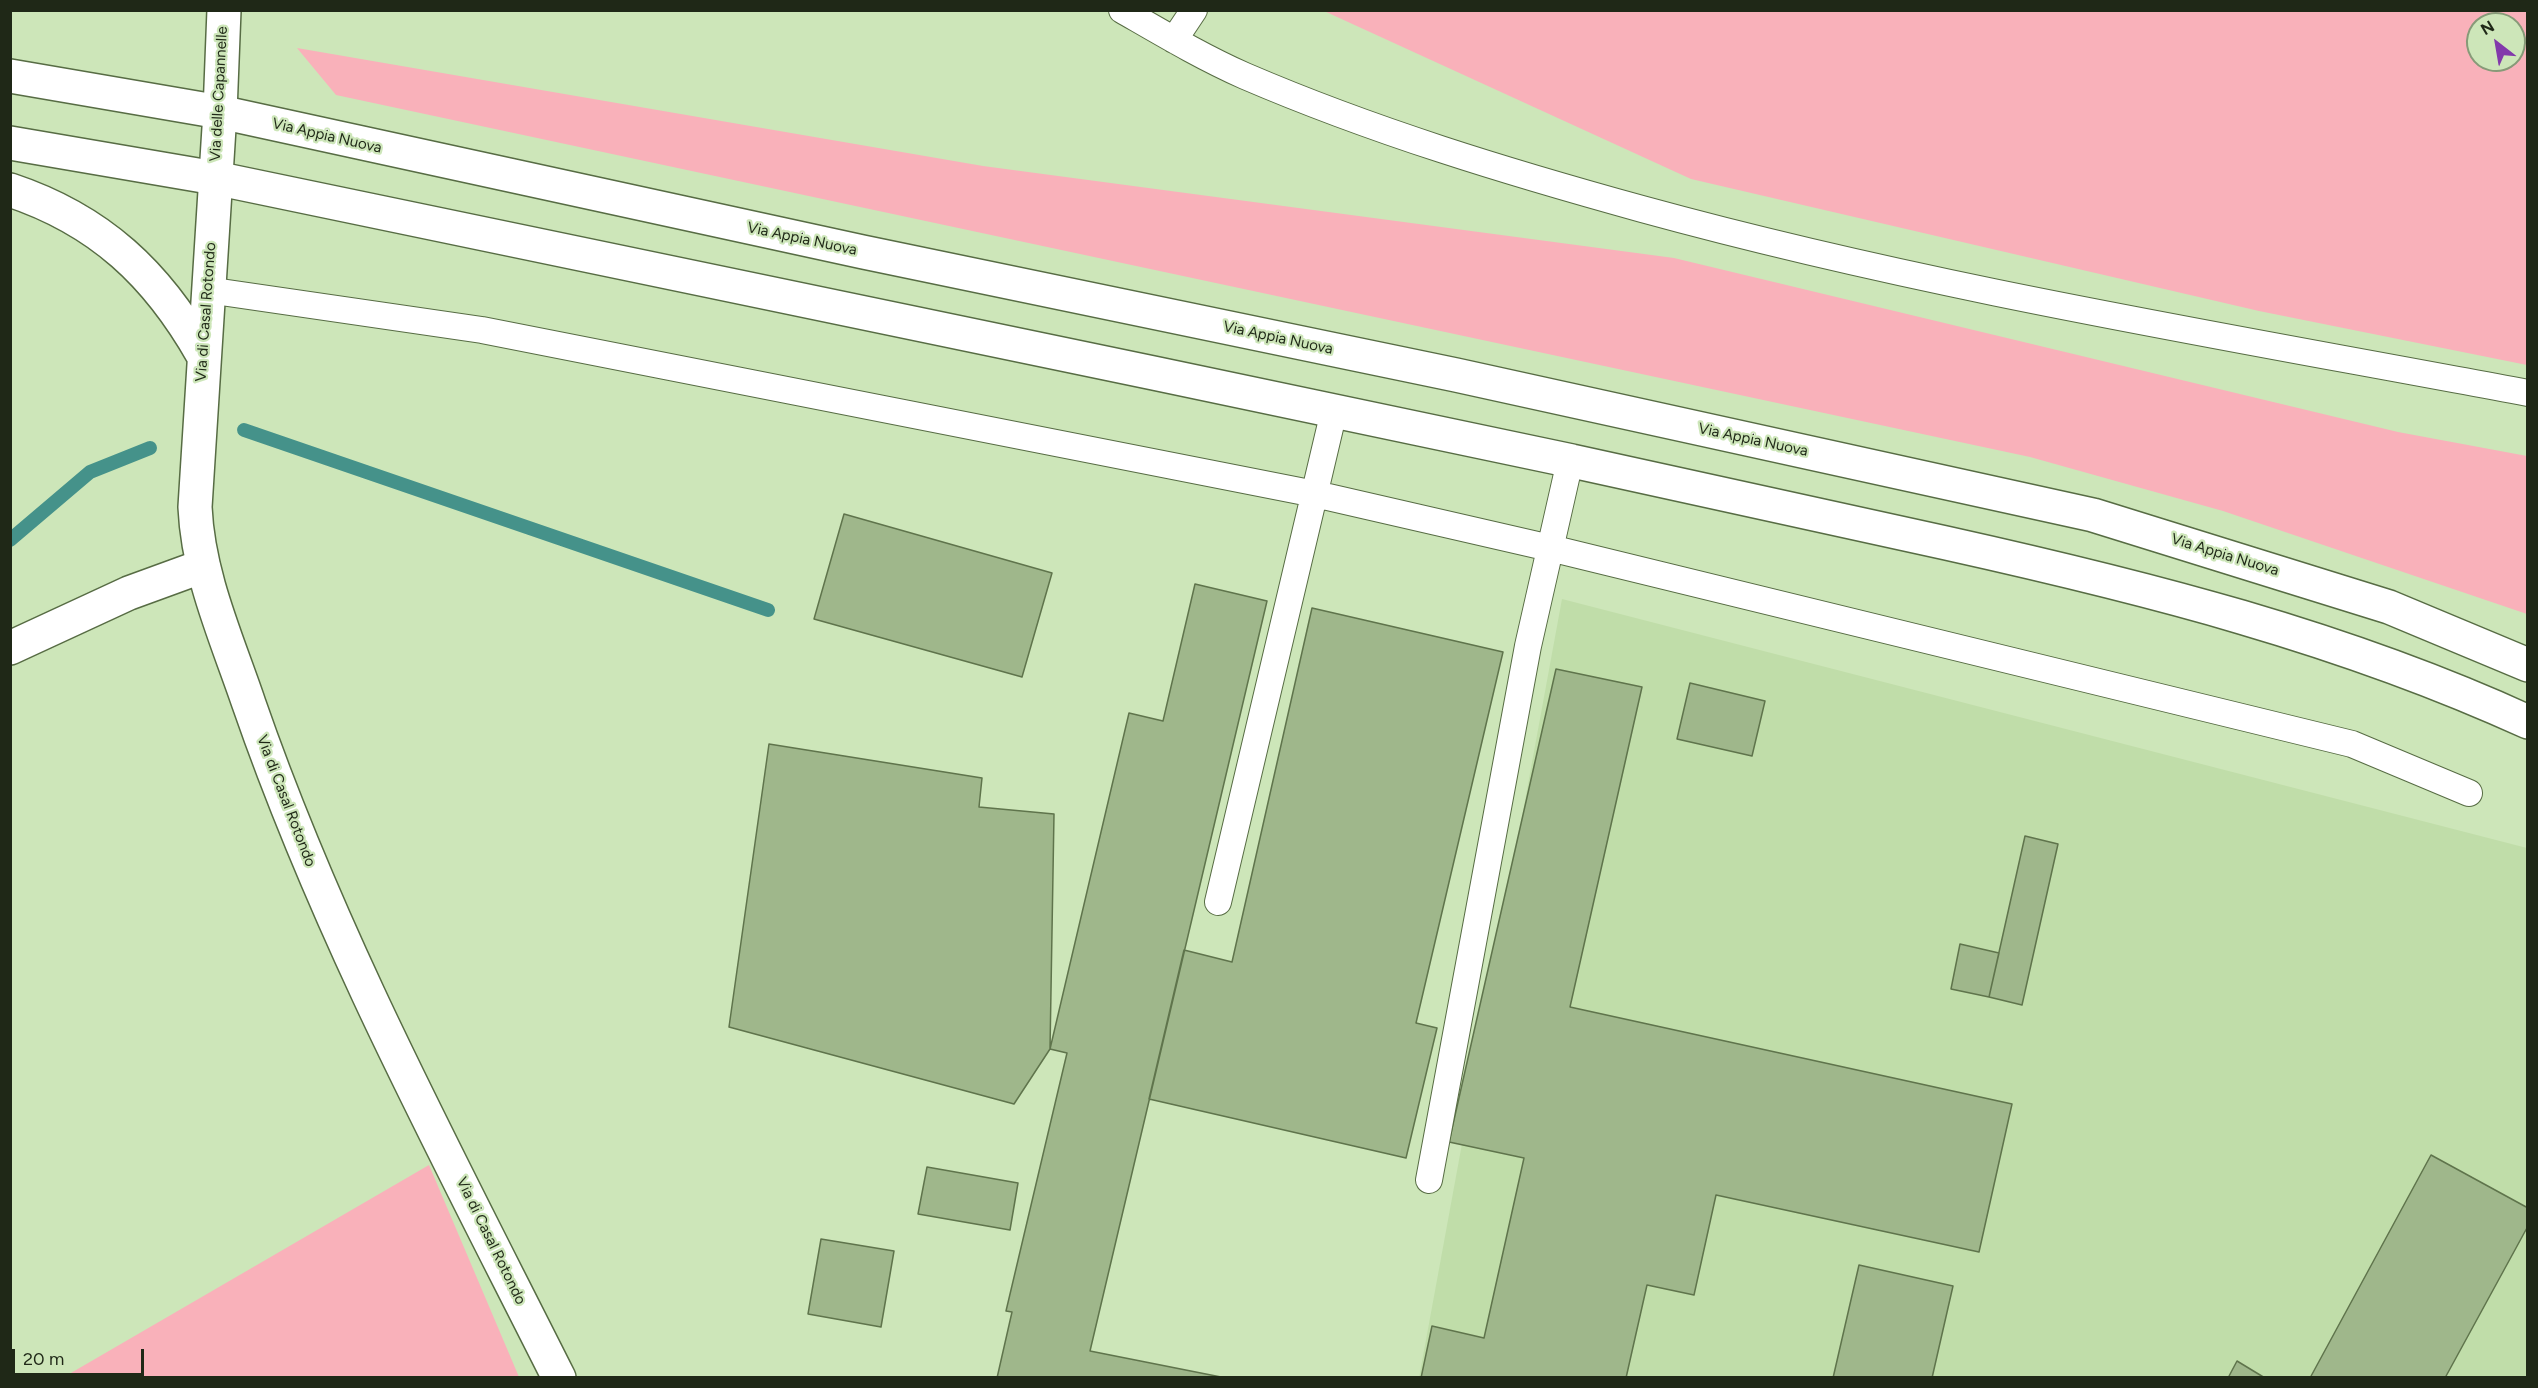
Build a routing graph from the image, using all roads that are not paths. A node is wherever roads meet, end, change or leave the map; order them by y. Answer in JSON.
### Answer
{"nodes":[{"id":1,"x":224,"y":10,"type":"edge"},
{"id":2,"x":1122,"y":10,"type":"edge"},
{"id":3,"x":1194,"y":10,"type":"edge"},
{"id":4,"x":1174,"y":40,"type":"junction"},
{"id":5,"x":10,"y":76,"type":"edge"},
{"id":6,"x":220,"y":112,"type":"junction"},
{"id":7,"x":10,"y":143,"type":"edge"},
{"id":8,"x":215,"y":178,"type":"junction"},
{"id":9,"x":10,"y":190,"type":"edge"},
{"id":10,"x":207,"y":290,"type":"junction"},
{"id":11,"x":203,"y":355,"type":"junction"},
{"id":12,"x":2528,"y":393,"type":"edge"},
{"id":13,"x":1334,"y":411,"type":"junction"},
{"id":14,"x":1570,"y":461,"type":"junction"},
{"id":15,"x":1315,"y":494,"type":"junction"},
{"id":16,"x":1550,"y":548,"type":"junction"},
{"id":17,"x":202,"y":566,"type":"junction"},
{"id":18,"x":10,"y":648,"type":"edge"},
{"id":19,"x":2528,"y":665,"type":"edge"},
{"id":20,"x":2528,"y":722,"type":"edge"},
{"id":21,"x":2469,"y":793,"type":"dead end"},
{"id":22,"x":1218,"y":902,"type":"dead end"},
{"id":23,"x":1429,"y":1180,"type":"dead end"},
{"id":24,"x":559,"y":1377,"type":"edge"}],
"edges":[{"from":1,"to":6,"type":"main road","name":"Via delle Capannelle"},
{"from":2,"to":4,"type":"lane"},
{"from":3,"to":4,"type":"lane"},
{"from":4,"to":12,"type":"lane"},
{"from":5,"to":6,"type":"main road","name":"Via Appia Nuova"},
{"from":6,"to":8,"type":"main road","name":"Via delle Capannelle"},
{"from":6,"to":19,"type":"main road","name":"Via Appia Nuova"},
{"from":7,"to":8,"type":"main road"},
{"from":8,"to":10,"type":"main road","name":"Via di Casal Rotondo"},
{"from":8,"to":13,"type":"main road"},
{"from":9,"to":11,"type":"main road"},
{"from":10,"to":11,"type":"main road","name":"Via di Casal Rotondo"},
{"from":10,"to":15,"type":"lane"},
{"from":11,"to":17,"type":"main road","name":"Via di Casal Rotondo"},
{"from":13,"to":14,"type":"main road"},
{"from":13,"to":15,"type":"lane"},
{"from":14,"to":16,"type":"lane"},
{"from":14,"to":20,"type":"main road"},
{"from":15,"to":16,"type":"lane"},
{"from":15,"to":22,"type":"lane"},
{"from":16,"to":21,"type":"lane"},
{"from":16,"to":23,"type":"lane"},
{"from":17,"to":18,"type":"main road"},
{"from":17,"to":24,"type":"main road","name":"Via di Casal Rotondo"}]}
